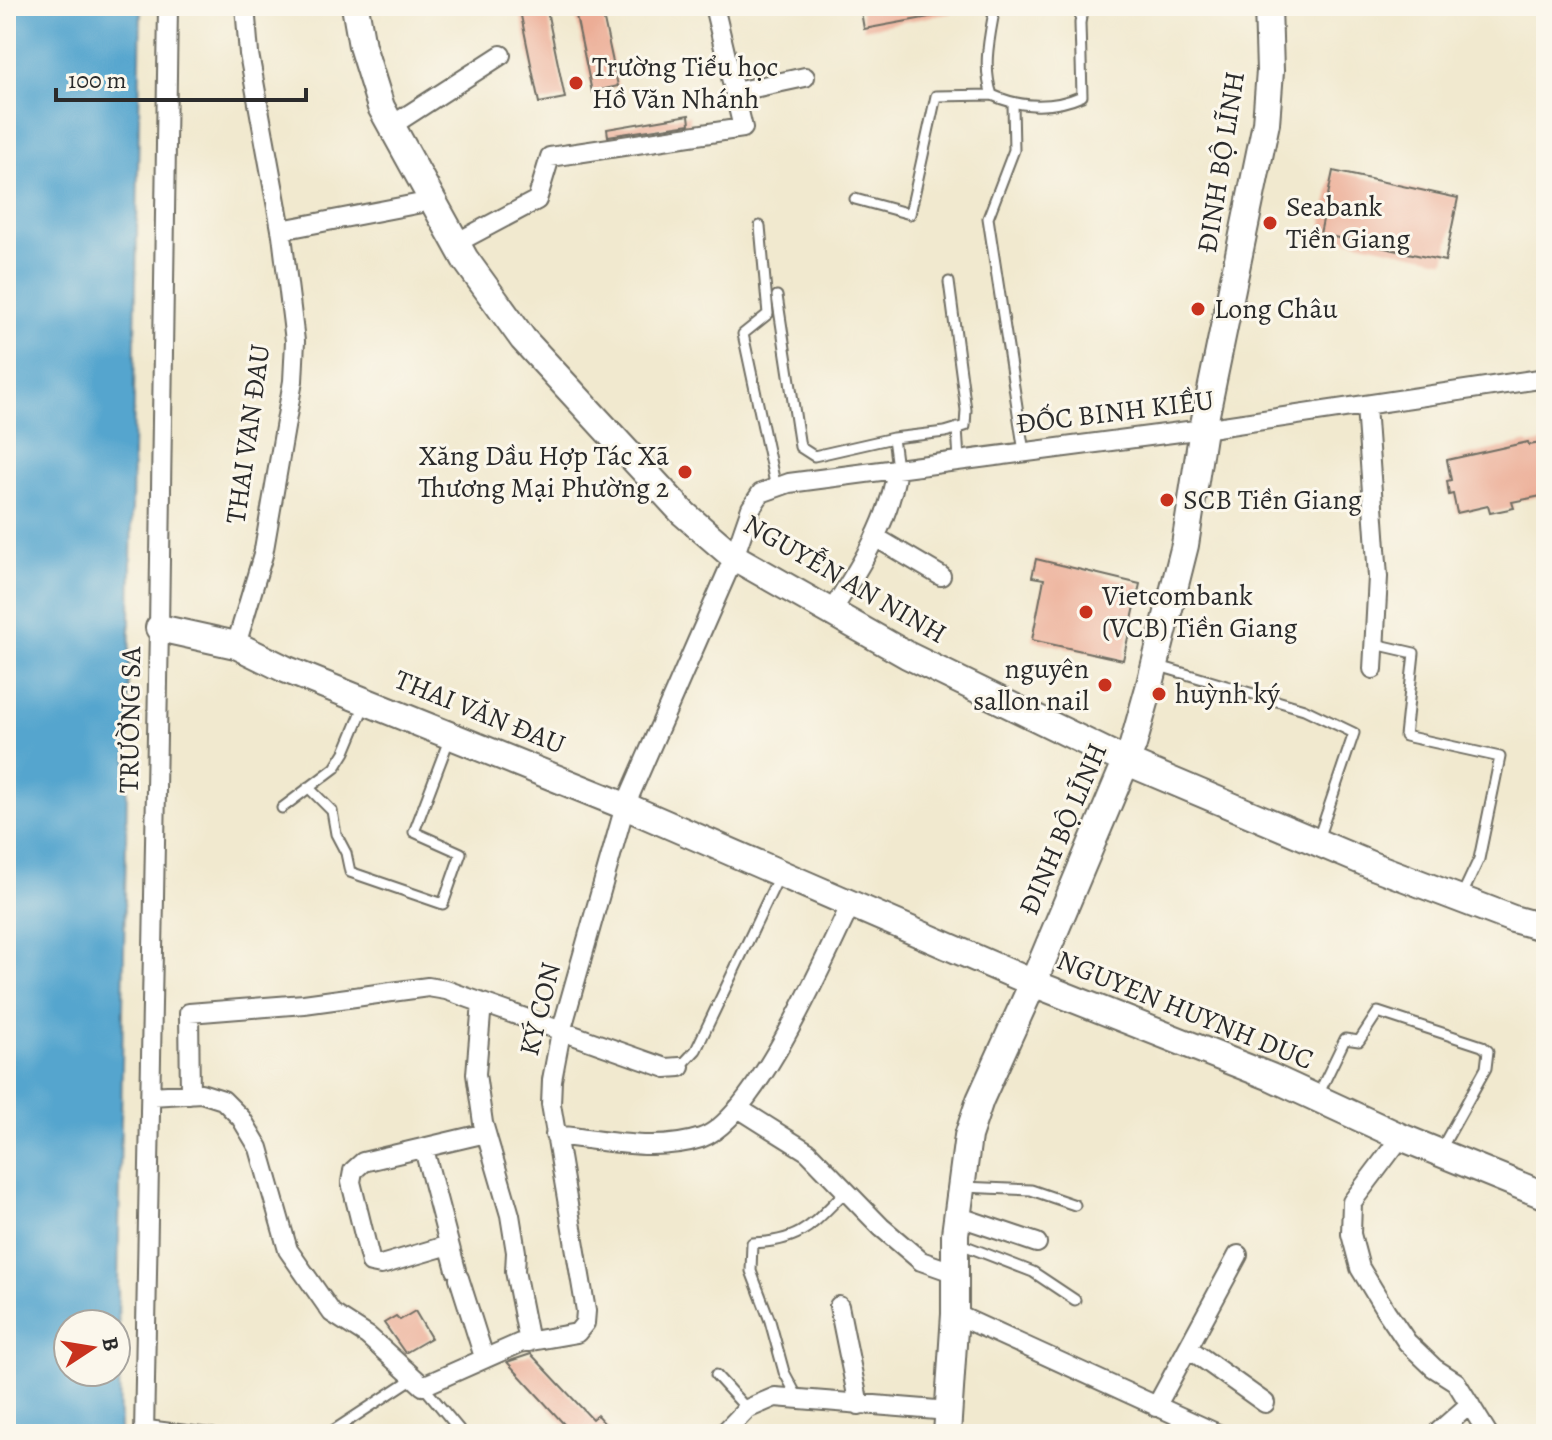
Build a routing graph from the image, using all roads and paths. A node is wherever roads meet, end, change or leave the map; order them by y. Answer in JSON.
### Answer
{"nodes":[{"id":1,"x":168,"y":6,"type":"edge"},
{"id":2,"x":245,"y":6,"type":"edge"},
{"id":3,"x":355,"y":6,"type":"edge"},
{"id":4,"x":714,"y":6,"type":"edge"},
{"id":5,"x":995,"y":6,"type":"edge"},
{"id":6,"x":1083,"y":6,"type":"edge"},
{"id":7,"x":1268,"y":6,"type":"edge"},
{"id":8,"x":501,"y":55,"type":"dead end"},
{"id":9,"x":805,"y":77,"type":"dead end"},
{"id":10,"x":735,"y":92,"type":"junction"},
{"id":11,"x":992,"y":95,"type":"junction"},
{"id":12,"x":1013,"y":104,"type":"junction"},
{"id":13,"x":391,"y":126,"type":"junction"},
{"id":14,"x":855,"y":199,"type":"dead end"},
{"id":15,"x":432,"y":201,"type":"junction"},
{"id":16,"x":760,"y":226,"type":"dead end"},
{"id":17,"x":281,"y":230,"type":"junction"},
{"id":18,"x":456,"y":243,"type":"junction"},
{"id":19,"x":949,"y":282,"type":"dead end"},
{"id":20,"x":777,"y":296,"type":"dead end"},
{"id":21,"x":1546,"y":378,"type":"edge"},
{"id":22,"x":1366,"y":406,"type":"junction"},
{"id":23,"x":957,"y":428,"type":"junction"},
{"id":24,"x":1203,"y":429,"type":"junction"},
{"id":25,"x":893,"y":438,"type":"junction"},
{"id":26,"x":1024,"y":452,"type":"junction"},
{"id":27,"x":959,"y":460,"type":"junction"},
{"id":28,"x":897,"y":468,"type":"junction"},
{"id":29,"x":776,"y":488,"type":"junction"},
{"id":30,"x":875,"y":537,"type":"junction"},
{"id":31,"x":734,"y":557,"type":"junction"},
{"id":32,"x":941,"y":576,"type":"dead end"},
{"id":33,"x":831,"y":612,"type":"junction"},
{"id":34,"x":159,"y":628,"type":"junction"},
{"id":35,"x":1375,"y":644,"type":"junction"},
{"id":36,"x":236,"y":645,"type":"junction"},
{"id":37,"x":1155,"y":665,"type":"junction"},
{"id":38,"x":1373,"y":669,"type":"dead end"},
{"id":39,"x":366,"y":700,"type":"junction"},
{"id":40,"x":452,"y":734,"type":"junction"},
{"id":41,"x":1125,"y":761,"type":"junction"},
{"id":42,"x":308,"y":787,"type":"junction"},
{"id":43,"x":625,"y":806,"type":"junction"},
{"id":44,"x":282,"y":808,"type":"dead end"},
{"id":45,"x":1317,"y":842,"type":"junction"},
{"id":46,"x":780,"y":873,"type":"junction"},
{"id":47,"x":1460,"y":899,"type":"junction"},
{"id":48,"x":851,"y":904,"type":"junction"},
{"id":49,"x":1546,"y":928,"type":"edge"},
{"id":50,"x":1033,"y":983,"type":"junction"},
{"id":51,"x":482,"y":1003,"type":"junction"},
{"id":52,"x":561,"y":1032,"type":"junction"},
{"id":53,"x":680,"y":1067,"type":"joint"},
{"id":54,"x":190,"y":1094,"type":"junction"},
{"id":55,"x":151,"y":1096,"type":"junction"},
{"id":56,"x":1317,"y":1098,"type":"junction"},
{"id":57,"x":738,"y":1108,"type":"junction"},
{"id":58,"x":486,"y":1133,"type":"junction"},
{"id":59,"x":555,"y":1135,"type":"junction"},
{"id":60,"x":1401,"y":1137,"type":"junction"},
{"id":61,"x":424,"y":1149,"type":"junction"},
{"id":62,"x":1439,"y":1152,"type":"junction"},
{"id":63,"x":960,"y":1187,"type":"junction"},
{"id":64,"x":847,"y":1190,"type":"junction"},
{"id":65,"x":1546,"y":1196,"type":"edge"},
{"id":66,"x":1075,"y":1205,"type":"dead end"},
{"id":67,"x":957,"y":1216,"type":"junction"},
{"id":68,"x":955,"y":1242,"type":"junction"},
{"id":69,"x":1037,"y":1243,"type":"dead end"},
{"id":70,"x":449,"y":1245,"type":"junction"},
{"id":71,"x":1238,"y":1255,"type":"dead end"},
{"id":72,"x":955,"y":1273,"type":"junction"},
{"id":73,"x":1075,"y":1300,"type":"dead end"},
{"id":74,"x":839,"y":1306,"type":"dead end"},
{"id":75,"x":955,"y":1314,"type":"junction"},
{"id":76,"x":529,"y":1342,"type":"junction"},
{"id":77,"x":1188,"y":1348,"type":"junction"},
{"id":78,"x":484,"y":1357,"type":"junction"},
{"id":79,"x":716,"y":1375,"type":"dead end"},
{"id":80,"x":419,"y":1381,"type":"junction"},
{"id":81,"x":798,"y":1398,"type":"junction"},
{"id":82,"x":1265,"y":1403,"type":"dead end"},
{"id":83,"x":1470,"y":1404,"type":"junction"},
{"id":84,"x":859,"y":1405,"type":"junction"},
{"id":85,"x":1156,"y":1407,"type":"junction"},
{"id":86,"x":747,"y":1409,"type":"junction"},
{"id":87,"x":948,"y":1422,"type":"edge"},
{"id":88,"x":144,"y":1430,"type":"edge"},
{"id":89,"x":214,"y":1434,"type":"edge"},
{"id":90,"x":328,"y":1434,"type":"edge"},
{"id":91,"x":463,"y":1434,"type":"edge"},
{"id":92,"x":723,"y":1434,"type":"edge"},
{"id":93,"x":1218,"y":1434,"type":"edge"},
{"id":94,"x":1436,"y":1434,"type":"edge"},
{"id":95,"x":1488,"y":1434,"type":"edge"}],
"edges":[{"from":1,"to":34,"type":"street","name":"TRƯỜNG SA"},
{"from":2,"to":17,"type":"street","name":"THAI VAN ĐAU"},
{"from":3,"to":13,"type":"street","name":"NGUYỄN AN NINH"},
{"from":4,"to":10,"type":"street"},
{"from":5,"to":11,"type":"lane"},
{"from":6,"to":12,"type":"lane"},
{"from":7,"to":24,"type":"street","name":"ĐINH BỘ LĨNH"},
{"from":8,"to":13,"type":"street"},
{"from":9,"to":10,"type":"street"},
{"from":10,"to":18,"type":"street"},
{"from":11,"to":12,"type":"lane"},
{"from":11,"to":14,"type":"lane"},
{"from":12,"to":26,"type":"lane"},
{"from":13,"to":15,"type":"street","name":"NGUYỄN AN NINH"},
{"from":15,"to":17,"type":"street"},
{"from":15,"to":18,"type":"street","name":"NGUYỄN AN NINH"},
{"from":16,"to":29,"type":"lane"},
{"from":17,"to":36,"type":"street","name":"THAI VAN ĐAU"},
{"from":18,"to":31,"type":"street","name":"NGUYỄN AN NINH"},
{"from":19,"to":23,"type":"lane"},
{"from":20,"to":25,"type":"lane"},
{"from":21,"to":22,"type":"street","name":"ĐỐC BINH KIỀU"},
{"from":22,"to":24,"type":"street","name":"ĐỐC BINH KIỀU"},
{"from":22,"to":35,"type":"street"},
{"from":23,"to":25,"type":"lane"},
{"from":23,"to":27,"type":"lane"},
{"from":24,"to":26,"type":"street","name":"ĐỐC BINH KIỀU"},
{"from":24,"to":37,"type":"street","name":"ĐINH BỘ LĨNH"},
{"from":25,"to":28,"type":"lane"},
{"from":26,"to":27,"type":"street","name":"ĐỐC BINH KIỀU"},
{"from":27,"to":28,"type":"street","name":"ĐỐC BINH KIỀU"},
{"from":28,"to":29,"type":"street","name":"ĐỐC BINH KIỀU"},
{"from":28,"to":30,"type":"street"},
{"from":29,"to":31,"type":"street"},
{"from":30,"to":32,"type":"street"},
{"from":30,"to":33,"type":"street"},
{"from":31,"to":33,"type":"street","name":"NGUYỄN AN NINH"},
{"from":31,"to":43,"type":"street","name":"KÝ CON"},
{"from":33,"to":41,"type":"street","name":"NGUYỄN AN NINH"},
{"from":34,"to":36,"type":"street","name":"THAI VĂN ĐAU"},
{"from":34,"to":55,"type":"street","name":"TRƯỜNG SA"},
{"from":35,"to":38,"type":"street"},
{"from":35,"to":47,"type":"lane"},
{"from":36,"to":39,"type":"street","name":"THAI VĂN ĐAU"},
{"from":37,"to":41,"type":"street","name":"ĐINH BỘ LĨNH"},
{"from":37,"to":45,"type":"lane"},
{"from":39,"to":40,"type":"street","name":"THAI VĂN ĐAU"},
{"from":39,"to":42,"type":"lane"},
{"from":40,"to":42,"type":"lane"},
{"from":40,"to":43,"type":"street","name":"THAI VĂN ĐAU"},
{"from":41,"to":45,"type":"street","name":"NGUYỄN AN NINH"},
{"from":41,"to":50,"type":"street","name":"ĐINH BỘ LĨNH"},
{"from":42,"to":44,"type":"lane"},
{"from":43,"to":46,"type":"street","name":"NGUYEN HUYNH DUC"},
{"from":43,"to":52,"type":"street","name":"KÝ CON"},
{"from":45,"to":47,"type":"street","name":"NGUYỄN AN NINH"},
{"from":46,"to":48,"type":"street","name":"NGUYEN HUYNH DUC"},
{"from":46,"to":53,"type":"lane"},
{"from":47,"to":49,"type":"street","name":"NGUYỄN AN NINH"},
{"from":48,"to":50,"type":"street","name":"NGUYEN HUYNH DUC"},
{"from":48,"to":57,"type":"street"},
{"from":50,"to":56,"type":"street","name":"NGUYEN HUYNH DUC"},
{"from":50,"to":63,"type":"street","name":"ĐINH BỘ LĨNH"},
{"from":51,"to":52,"type":"street"},
{"from":51,"to":54,"type":"street"},
{"from":51,"to":58,"type":"street"},
{"from":52,"to":53,"type":"street"},
{"from":52,"to":59,"type":"street","name":"KÝ CON"},
{"from":54,"to":55,"type":"street"},
{"from":54,"to":80,"type":"street"},
{"from":55,"to":88,"type":"street","name":"TRƯỜNG SA"},
{"from":56,"to":60,"type":"street","name":"NGUYEN HUYNH DUC"},
{"from":56,"to":62,"type":"lane"},
{"from":57,"to":59,"type":"street"},
{"from":57,"to":64,"type":"street"},
{"from":58,"to":61,"type":"street"},
{"from":58,"to":76,"type":"street"},
{"from":59,"to":76,"type":"street","name":"KÝ CON"},
{"from":60,"to":62,"type":"street","name":"NGUYEN HUYNH DUC"},
{"from":60,"to":83,"type":"street"},
{"from":61,"to":70,"type":"street"},
{"from":61,"to":70,"type":"street"},
{"from":62,"to":65,"type":"street","name":"NGUYEN HUYNH DUC"},
{"from":63,"to":66,"type":"lane"},
{"from":63,"to":67,"type":"street","name":"ĐINH BỘ LĨNH"},
{"from":64,"to":72,"type":"street"},
{"from":64,"to":81,"type":"lane"},
{"from":67,"to":68,"type":"street","name":"ĐINH BỘ LĨNH"},
{"from":67,"to":69,"type":"street"},
{"from":68,"to":72,"type":"street","name":"ĐINH BỘ LĨNH"},
{"from":68,"to":73,"type":"lane"},
{"from":70,"to":78,"type":"street"},
{"from":71,"to":77,"type":"street"},
{"from":72,"to":75,"type":"street","name":"ĐINH BỘ LĨNH"},
{"from":74,"to":84,"type":"street"},
{"from":75,"to":85,"type":"street"},
{"from":75,"to":87,"type":"street","name":"ĐINH BỘ LĨNH"},
{"from":76,"to":78,"type":"street","name":"KÝ CON"},
{"from":77,"to":82,"type":"street"},
{"from":77,"to":85,"type":"street"},
{"from":78,"to":80,"type":"street","name":"KÝ CON"},
{"from":79,"to":86,"type":"lane"},
{"from":80,"to":90,"type":"lane"},
{"from":80,"to":91,"type":"lane"},
{"from":81,"to":84,"type":"street"},
{"from":81,"to":86,"type":"street"},
{"from":83,"to":94,"type":"street"},
{"from":83,"to":95,"type":"street"},
{"from":84,"to":87,"type":"street"},
{"from":85,"to":93,"type":"street"},
{"from":86,"to":92,"type":"street"},
{"from":88,"to":89,"type":"lane"}]}
